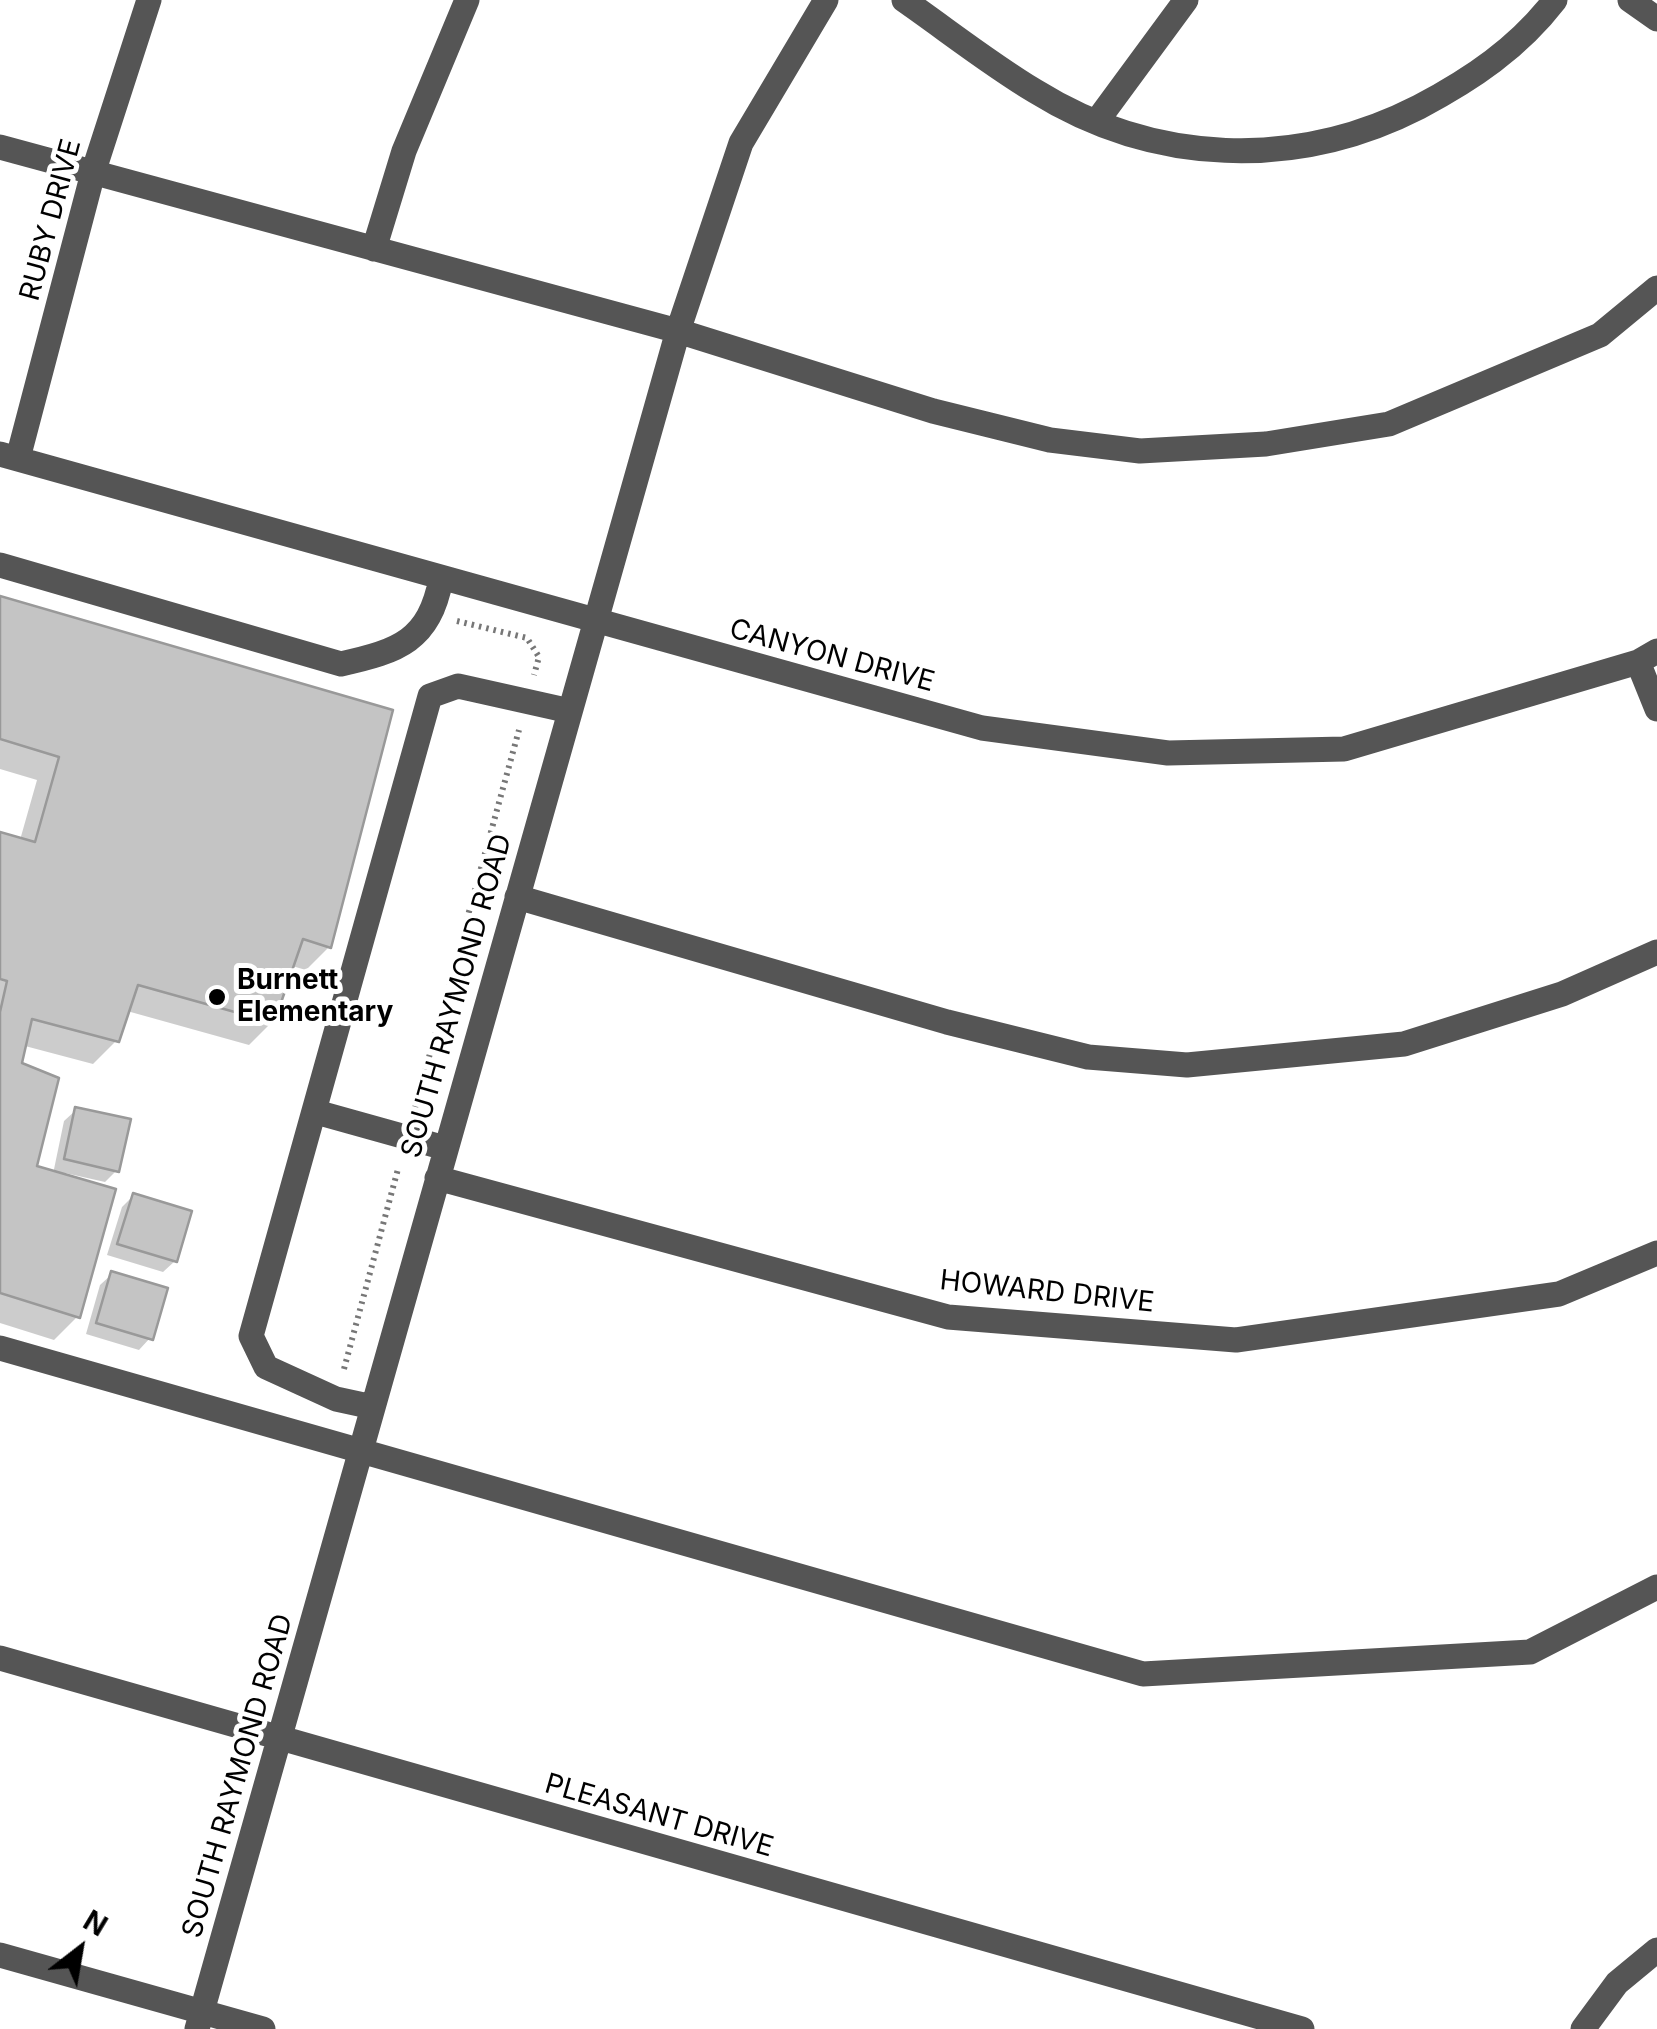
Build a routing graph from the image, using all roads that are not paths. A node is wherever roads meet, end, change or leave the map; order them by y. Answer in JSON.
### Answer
{"nodes":[{"id":1,"x":149,"y":0,"type":"edge"},
{"id":2,"x":467,"y":0,"type":"edge"},
{"id":3,"x":826,"y":0,"type":"edge"},
{"id":4,"x":904,"y":0,"type":"edge"},
{"id":5,"x":1186,"y":0,"type":"edge"},
{"id":6,"x":1554,"y":0,"type":"edge"},
{"id":7,"x":1630,"y":0,"type":"edge"},
{"id":8,"x":1657,"y":19,"type":"edge"},
{"id":9,"x":1098,"y":121,"type":"junction"},
{"id":10,"x":0,"y":147,"type":"edge"},
{"id":11,"x":93,"y":173,"type":"junction"},
{"id":12,"x":374,"y":249,"type":"junction"},
{"id":13,"x":1657,"y":288,"type":"edge"},
{"id":14,"x":678,"y":331,"type":"junction"},
{"id":15,"x":9,"y":456,"type":"edge"},
{"id":16,"x":0,"y":565,"type":"edge"},
{"id":17,"x":442,"y":580,"type":"junction"},
{"id":18,"x":595,"y":623,"type":"junction"},
{"id":19,"x":1647,"y":656,"type":"edge"},
{"id":20,"x":1657,"y":709,"type":"edge"},
{"id":21,"x":570,"y":711,"type":"junction"},
{"id":22,"x":517,"y":897,"type":"junction"},
{"id":23,"x":1657,"y":952,"type":"edge"},
{"id":24,"x":316,"y":1112,"type":"junction"},
{"id":25,"x":445,"y":1148,"type":"junction"},
{"id":26,"x":437,"y":1178,"type":"junction"},
{"id":27,"x":1657,"y":1253,"type":"edge"},
{"id":28,"x":0,"y":1348,"type":"edge"},
{"id":29,"x":373,"y":1406,"type":"junction"},
{"id":30,"x":360,"y":1453,"type":"junction"},
{"id":31,"x":1657,"y":1586,"type":"edge"},
{"id":32,"x":0,"y":1658,"type":"edge"},
{"id":33,"x":280,"y":1739,"type":"junction"},
{"id":34,"x":1657,"y":1950,"type":"edge"},
{"id":35,"x":0,"y":1955,"type":"edge"},
{"id":36,"x":200,"y":2020,"type":"edge"},
{"id":37,"x":263,"y":2029,"type":"edge"},
{"id":38,"x":1302,"y":2029,"type":"edge"},
{"id":39,"x":1582,"y":2029,"type":"edge"}],
"edges":[{"from":1,"to":11,"type":"street","name":"RUBY DRIVE"},
{"from":2,"to":12,"type":"street"},
{"from":3,"to":14,"type":"street","name":"SOUTH RAYMOND ROAD"},
{"from":4,"to":9,"type":"street"},
{"from":5,"to":9,"type":"street"},
{"from":6,"to":9,"type":"street"},
{"from":7,"to":8,"type":"street"},
{"from":10,"to":11,"type":"street"},
{"from":11,"to":12,"type":"street"},
{"from":11,"to":15,"type":"street","name":"RUBY DRIVE"},
{"from":12,"to":14,"type":"street"},
{"from":13,"to":14,"type":"street"},
{"from":14,"to":18,"type":"street","name":"SOUTH RAYMOND ROAD"},
{"from":15,"to":17,"type":"street","name":"CANYON DRIVE"},
{"from":16,"to":17,"type":"street"},
{"from":17,"to":18,"type":"street","name":"CANYON DRIVE"},
{"from":18,"to":19,"type":"street","name":"CANYON DRIVE"},
{"from":18,"to":21,"type":"street","name":"SOUTH RAYMOND ROAD"},
{"from":19,"to":20,"type":"street"},
{"from":21,"to":22,"type":"street","name":"SOUTH RAYMOND ROAD"},
{"from":21,"to":24,"type":"street"},
{"from":22,"to":23,"type":"street"},
{"from":22,"to":25,"type":"street","name":"SOUTH RAYMOND ROAD"},
{"from":24,"to":25,"type":"street"},
{"from":24,"to":29,"type":"street"},
{"from":25,"to":26,"type":"street","name":"SOUTH RAYMOND ROAD"},
{"from":26,"to":27,"type":"street","name":"HOWARD DRIVE"},
{"from":26,"to":29,"type":"street","name":"SOUTH RAYMOND ROAD"},
{"from":28,"to":30,"type":"street"},
{"from":29,"to":30,"type":"street","name":"SOUTH RAYMOND ROAD"},
{"from":30,"to":31,"type":"street"},
{"from":30,"to":33,"type":"street","name":"SOUTH RAYMOND ROAD"},
{"from":32,"to":33,"type":"street","name":"PLEASANT DRIVE"},
{"from":33,"to":36,"type":"street","name":"SOUTH RAYMOND ROAD"},
{"from":33,"to":38,"type":"street","name":"PLEASANT DRIVE"},
{"from":34,"to":39,"type":"street"},
{"from":35,"to":36,"type":"street"},
{"from":36,"to":37,"type":"street"}]}
